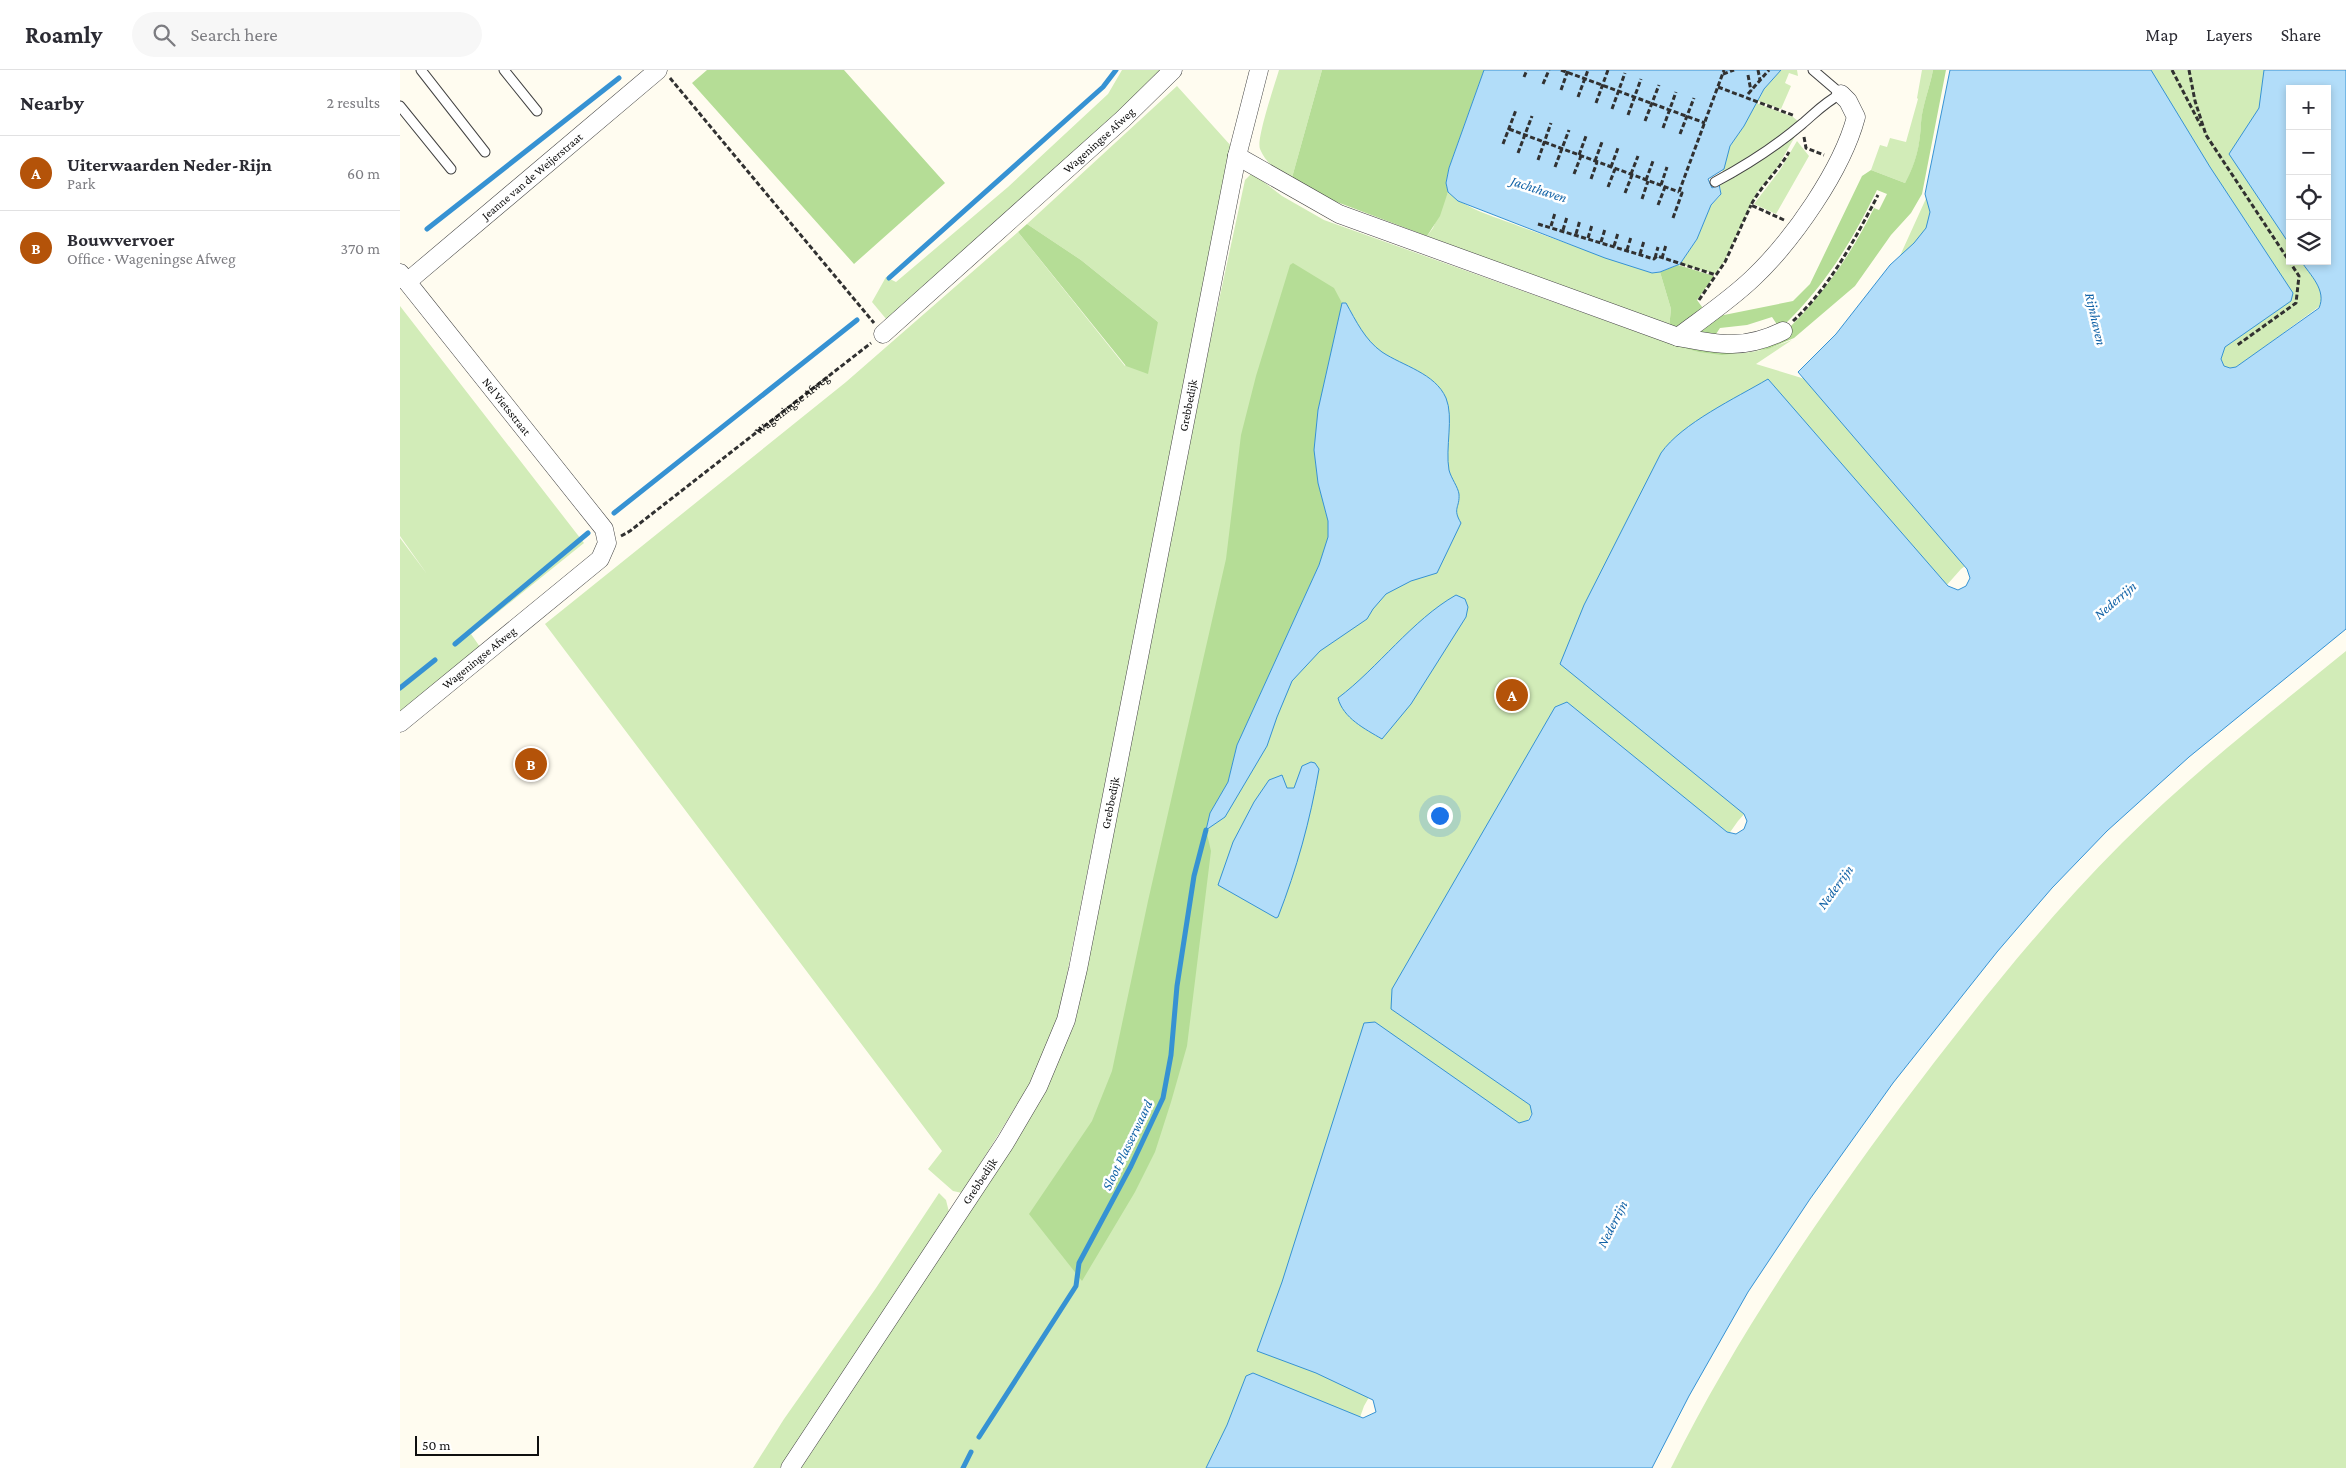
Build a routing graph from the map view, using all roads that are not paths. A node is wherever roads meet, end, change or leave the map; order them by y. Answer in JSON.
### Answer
{"nodes":[{"id":1,"x":421,"y":70,"type":"edge"},
{"id":2,"x":504,"y":70,"type":"edge"},
{"id":3,"x":1173,"y":70,"type":"edge"},
{"id":4,"x":1258,"y":70,"type":"edge"},
{"id":5,"x":1813,"y":70,"type":"edge"},
{"id":6,"x":664,"y":74,"type":"edge"},
{"id":7,"x":1841,"y":94,"type":"junction"},
{"id":8,"x":400,"y":106,"type":"edge"},
{"id":9,"x":537,"y":111,"type":"dead end"},
{"id":10,"x":485,"y":152,"type":"dead end"},
{"id":11,"x":1237,"y":156,"type":"junction"},
{"id":12,"x":451,"y":169,"type":"dead end"},
{"id":13,"x":1715,"y":182,"type":"dead end"},
{"id":14,"x":404,"y":278,"type":"edge"},
{"id":15,"x":1783,"y":330,"type":"road end"},
{"id":16,"x":883,"y":334,"type":"road end"},
{"id":17,"x":1678,"y":337,"type":"junction"},
{"id":18,"x":607,"y":543,"type":"joint"},
{"id":19,"x":400,"y":723,"type":"edge"},
{"id":20,"x":790,"y":1468,"type":"edge"}],
"edges":[{"from":1,"to":10,"type":"lane"},
{"from":2,"to":9,"type":"lane"},
{"from":3,"to":16,"type":"street","name":"Wageningse Afweg"},
{"from":4,"to":11,"type":"street","name":"Grebbedijk"},
{"from":5,"to":7,"type":"lane"},
{"from":6,"to":14,"type":"street","name":"Jeanne van de Weijerstraat"},
{"from":7,"to":13,"type":"lane"},
{"from":7,"to":17,"type":"street"},
{"from":8,"to":12,"type":"lane"},
{"from":11,"to":17,"type":"street"},
{"from":11,"to":20,"type":"street","name":"Grebbedijk"},
{"from":14,"to":18,"type":"street","name":"Nel Vietsstraat"},
{"from":15,"to":17,"type":"street"},
{"from":18,"to":19,"type":"street","name":"Wageningse Afweg"}]}
